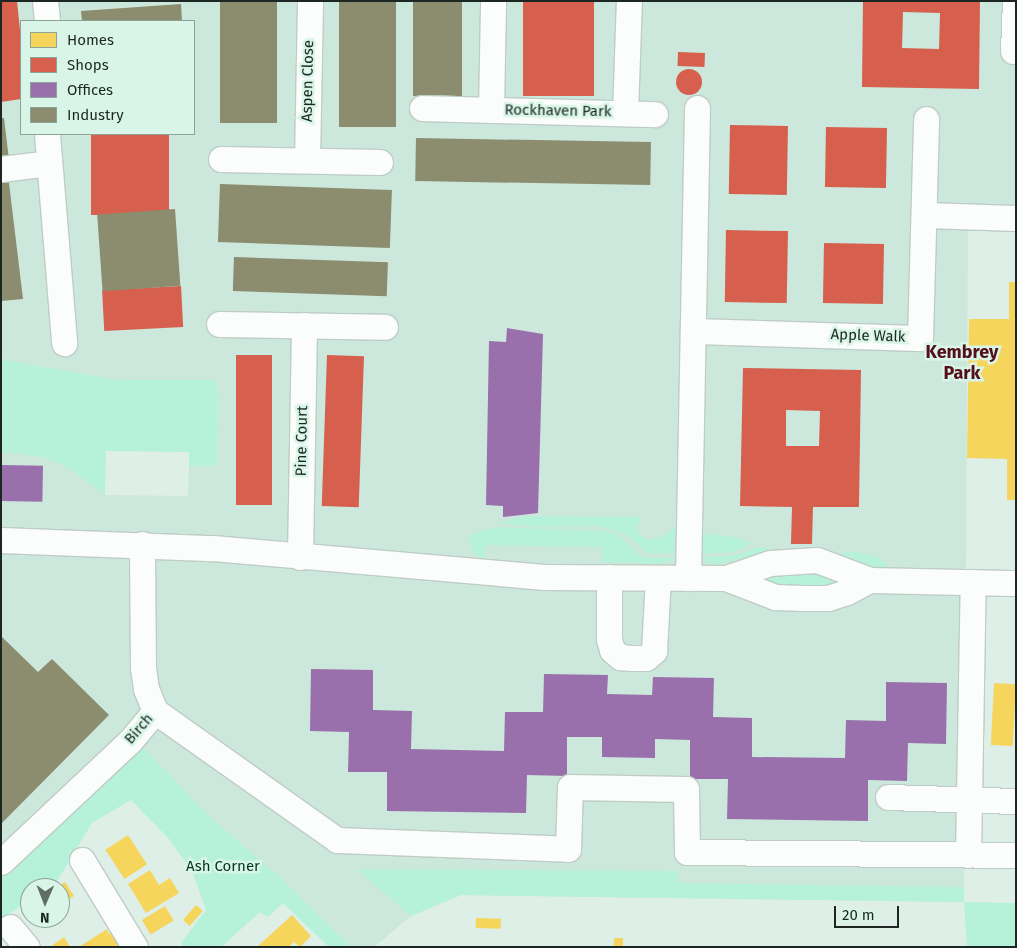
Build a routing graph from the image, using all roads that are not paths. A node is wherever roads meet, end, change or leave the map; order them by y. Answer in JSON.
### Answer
{"nodes":[{"id":1,"x":45,"y":1,"type":"edge"},
{"id":2,"x":310,"y":1,"type":"edge"},
{"id":3,"x":493,"y":1,"type":"edge"},
{"id":4,"x":629,"y":1,"type":"edge"},
{"id":5,"x":1015,"y":1,"type":"edge"},
{"id":6,"x":47,"y":20,"type":"edge"},
{"id":7,"x":1013,"y":51,"type":"dead end"},
{"id":8,"x":422,"y":108,"type":"dead end"},
{"id":9,"x":698,"y":108,"type":"dead end"},
{"id":10,"x":491,"y":110,"type":"junction"},
{"id":11,"x":625,"y":113,"type":"junction"},
{"id":12,"x":654,"y":114,"type":"dead end"},
{"id":13,"x":926,"y":119,"type":"dead end"},
{"id":14,"x":47,"y":135,"type":"edge"},
{"id":15,"x":221,"y":158,"type":"dead end"},
{"id":16,"x":307,"y":160,"type":"junction"},
{"id":17,"x":380,"y":162,"type":"dead end"},
{"id":18,"x":49,"y":163,"type":"junction"},
{"id":19,"x":1,"y":169,"type":"edge"},
{"id":20,"x":924,"y":215,"type":"junction"},
{"id":21,"x":1016,"y":218,"type":"edge"},
{"id":22,"x":219,"y":324,"type":"dead end"},
{"id":23,"x":304,"y":325,"type":"junction"},
{"id":24,"x":385,"y":327,"type":"dead end"},
{"id":25,"x":693,"y":331,"type":"junction"},
{"id":26,"x":64,"y":343,"type":"dead end"},
{"id":27,"x":1,"y":540,"type":"edge"},
{"id":28,"x":142,"y":544,"type":"junction"},
{"id":29,"x":300,"y":556,"type":"junction"},
{"id":30,"x":610,"y":577,"type":"junction"},
{"id":31,"x":658,"y":578,"type":"junction"},
{"id":32,"x":688,"y":578,"type":"junction"},
{"id":33,"x":726,"y":578,"type":"junction"},
{"id":34,"x":870,"y":580,"type":"junction"},
{"id":35,"x":973,"y":582,"type":"junction"},
{"id":36,"x":1016,"y":583,"type":"edge"},
{"id":37,"x":156,"y":711,"type":"junction"},
{"id":38,"x":888,"y":797,"type":"dead end"},
{"id":39,"x":969,"y":799,"type":"junction"},
{"id":40,"x":1016,"y":801,"type":"edge"},
{"id":41,"x":968,"y":855,"type":"junction"},
{"id":42,"x":1016,"y":856,"type":"edge"},
{"id":43,"x":82,"y":860,"type":"dead end"},
{"id":44,"x":1,"y":862,"type":"edge"},
{"id":45,"x":10,"y":927,"type":"dead end"},
{"id":46,"x":27,"y":947,"type":"edge"},
{"id":47,"x":135,"y":947,"type":"edge"}],
"edges":[{"from":1,"to":6,"type":"lane"},
{"from":2,"to":16,"type":"lane","name":"Aspen Close"},
{"from":3,"to":10,"type":"lane","name":"Rockhaven Park"},
{"from":4,"to":11,"type":"lane","name":"Rockhaven Park"},
{"from":5,"to":7,"type":"lane"},
{"from":8,"to":10,"type":"lane","name":"Rockhaven Park"},
{"from":9,"to":25,"type":"lane"},
{"from":10,"to":11,"type":"lane","name":"Rockhaven Park"},
{"from":11,"to":12,"type":"lane","name":"Rockhaven Park"},
{"from":13,"to":20,"type":"lane","name":"Apple Walk"},
{"from":14,"to":18,"type":"lane"},
{"from":15,"to":16,"type":"lane"},
{"from":16,"to":17,"type":"lane"},
{"from":18,"to":19,"type":"lane"},
{"from":18,"to":26,"type":"lane"},
{"from":20,"to":21,"type":"lane"},
{"from":20,"to":25,"type":"lane","name":"Apple Walk"},
{"from":22,"to":23,"type":"lane"},
{"from":23,"to":24,"type":"lane"},
{"from":23,"to":29,"type":"lane","name":"Pine Court"},
{"from":25,"to":32,"type":"lane"},
{"from":27,"to":28,"type":"lane"},
{"from":28,"to":29,"type":"lane"},
{"from":28,"to":37,"type":"lane","name":"Birch"},
{"from":29,"to":30,"type":"lane"},
{"from":30,"to":31,"type":"lane"},
{"from":30,"to":31,"type":"lane"},
{"from":31,"to":32,"type":"lane"},
{"from":32,"to":33,"type":"lane"},
{"from":33,"to":34,"type":"lane"},
{"from":33,"to":34,"type":"lane"},
{"from":34,"to":35,"type":"lane"},
{"from":35,"to":36,"type":"lane"},
{"from":35,"to":39,"type":"lane"},
{"from":37,"to":41,"type":"lane"},
{"from":37,"to":44,"type":"lane","name":"Birch"},
{"from":38,"to":39,"type":"lane"},
{"from":39,"to":40,"type":"lane"},
{"from":39,"to":41,"type":"lane"},
{"from":41,"to":42,"type":"lane"},
{"from":43,"to":47,"type":"lane"},
{"from":45,"to":46,"type":"lane"}]}
